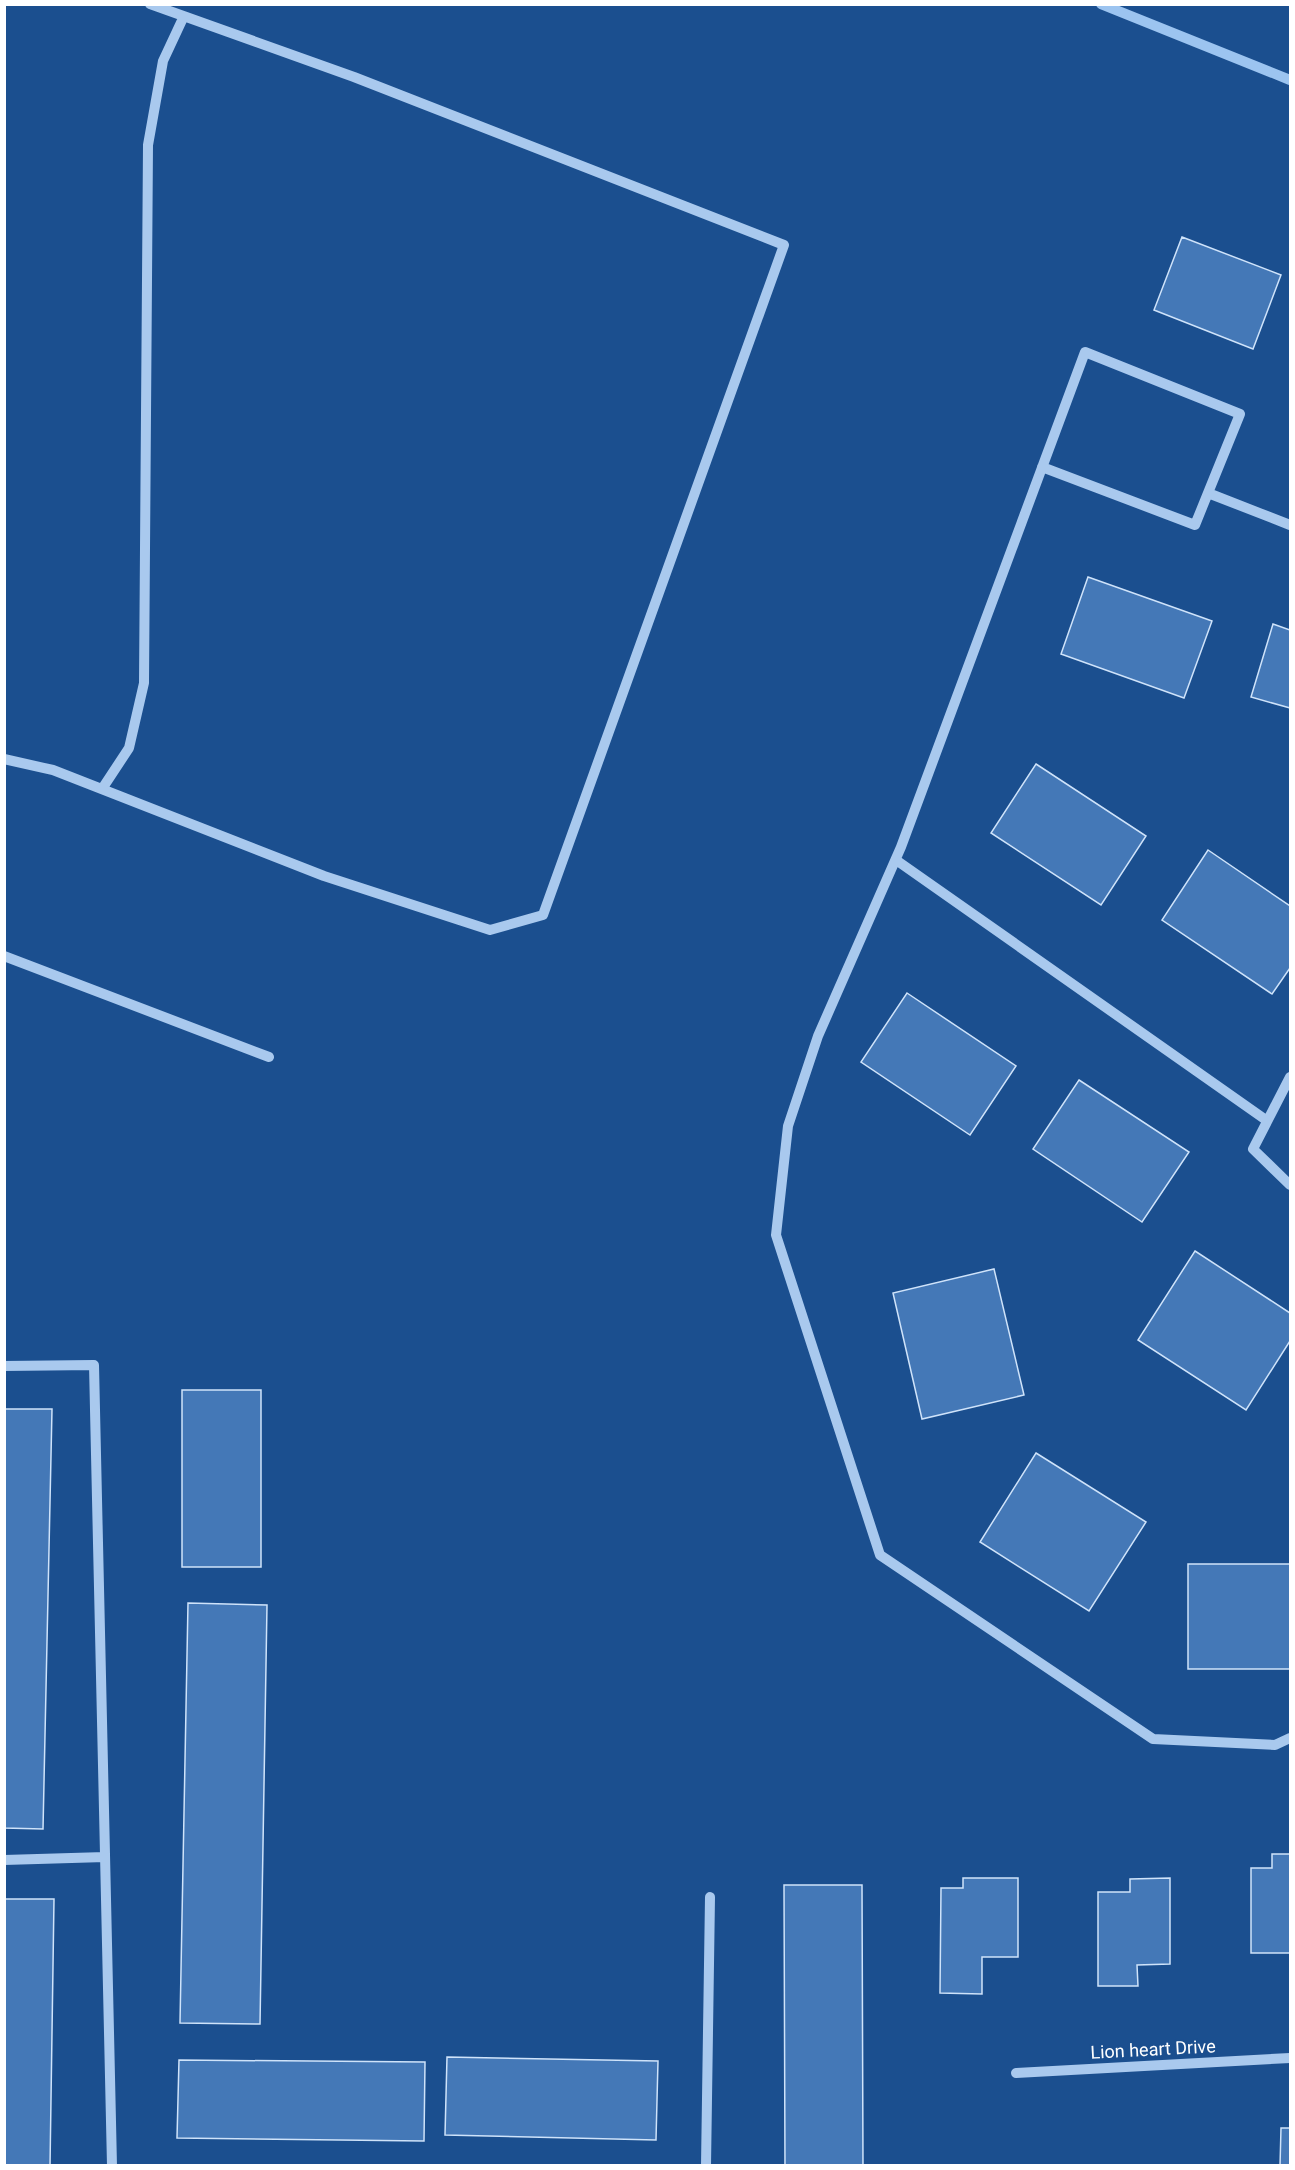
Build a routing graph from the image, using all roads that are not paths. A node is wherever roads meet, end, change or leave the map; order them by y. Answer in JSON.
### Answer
{"nodes":[{"id":1,"x":150,"y":4,"type":"edge"},
{"id":2,"x":184,"y":16,"type":"junction"},
{"id":3,"x":1042,"y":467,"type":"junction"},
{"id":4,"x":1208,"y":493,"type":"junction"},
{"id":5,"x":1290,"y":525,"type":"edge"},
{"id":6,"x":4,"y":759,"type":"edge"},
{"id":7,"x":102,"y":789,"type":"junction"},
{"id":8,"x":896,"y":860,"type":"junction"},
{"id":9,"x":4,"y":956,"type":"edge"},
{"id":10,"x":269,"y":1057,"type":"dead end"},
{"id":11,"x":1290,"y":1077,"type":"edge"},
{"id":12,"x":1266,"y":1120,"type":"junction"},
{"id":13,"x":1290,"y":1185,"type":"edge"},
{"id":14,"x":4,"y":1366,"type":"edge"},
{"id":15,"x":1290,"y":1738,"type":"edge"},
{"id":16,"x":105,"y":1857,"type":"junction"},
{"id":17,"x":4,"y":1860,"type":"edge"},
{"id":18,"x":710,"y":1897,"type":"dead end"},
{"id":19,"x":1290,"y":2058,"type":"edge"},
{"id":20,"x":1016,"y":2073,"type":"dead end"},
{"id":21,"x":112,"y":2166,"type":"edge"},
{"id":22,"x":706,"y":2166,"type":"edge"}],
"edges":[{"from":1,"to":2,"type":"street"},
{"from":2,"to":7,"type":"street"},
{"from":2,"to":7,"type":"street"},
{"from":3,"to":4,"type":"street"},
{"from":3,"to":4,"type":"street"},
{"from":3,"to":8,"type":"street"},
{"from":4,"to":5,"type":"street"},
{"from":6,"to":7,"type":"street"},
{"from":8,"to":12,"type":"street"},
{"from":8,"to":15,"type":"street"},
{"from":9,"to":10,"type":"street"},
{"from":11,"to":12,"type":"street"},
{"from":12,"to":13,"type":"street"},
{"from":14,"to":16,"type":"street"},
{"from":16,"to":17,"type":"street"},
{"from":16,"to":21,"type":"street"},
{"from":18,"to":22,"type":"street"},
{"from":19,"to":20,"type":"street","name":"Lion heart Drive"}]}
